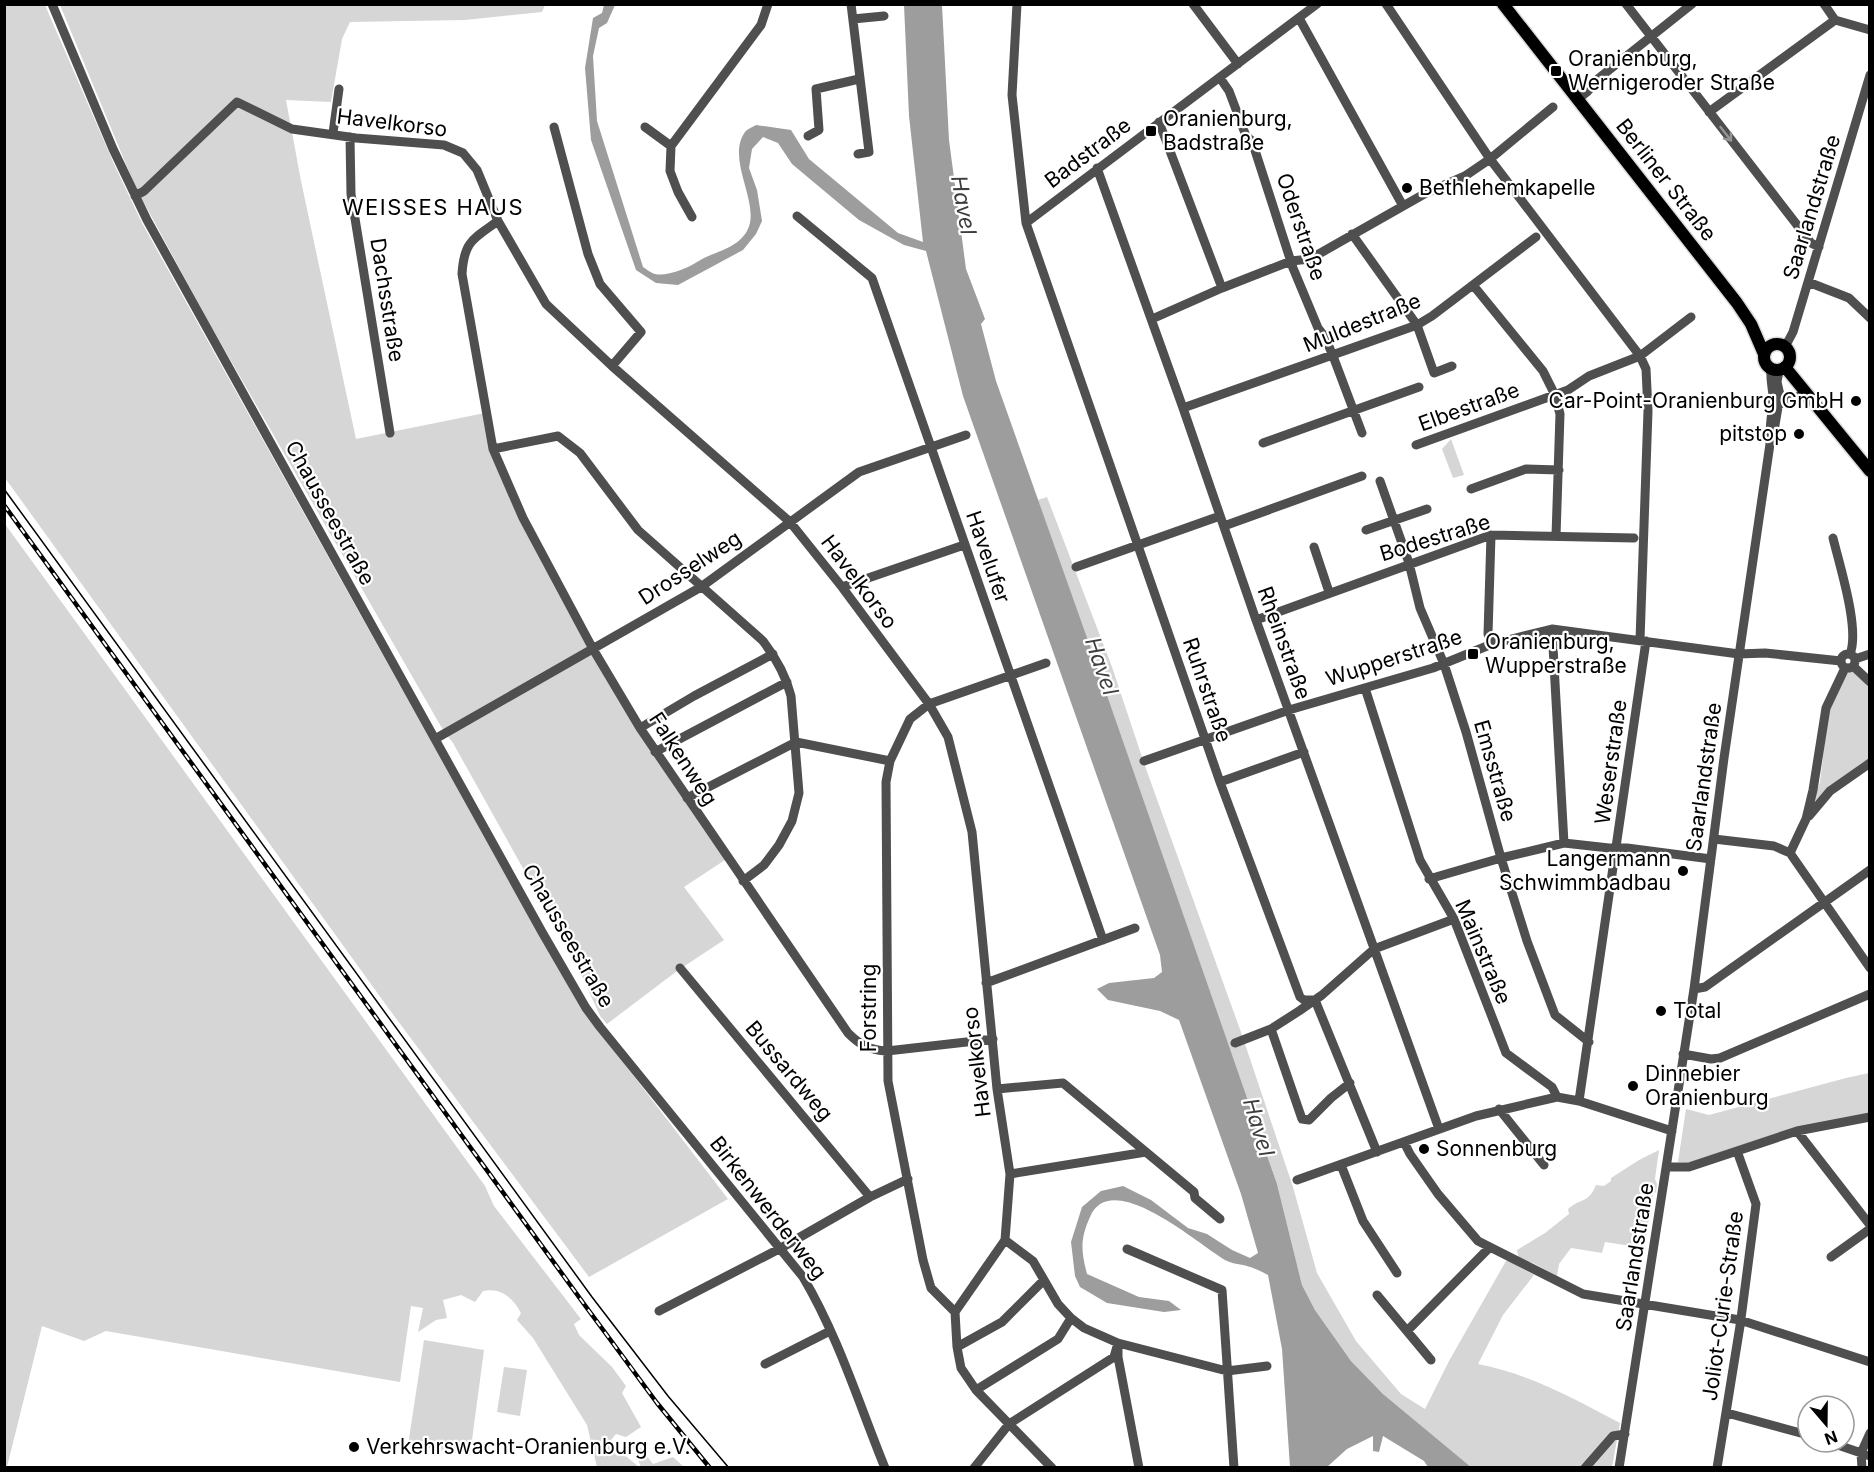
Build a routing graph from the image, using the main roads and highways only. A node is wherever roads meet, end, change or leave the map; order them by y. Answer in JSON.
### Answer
{"nodes":[{"id":1,"x":1503,"y":4,"type":"edge"},
{"id":2,"x":1768,"y":349,"type":"junction"},
{"id":3,"x":1778,"y":369,"type":"junction"},
{"id":4,"x":1867,"y":464,"type":"edge"}],
"edges":[{"from":1,"to":2,"type":"main road","name":"Berliner Straße"},
{"from":2,"to":3,"type":"main road"},
{"from":2,"to":3,"type":"main road"},
{"from":3,"to":4,"type":"main road"}]}
